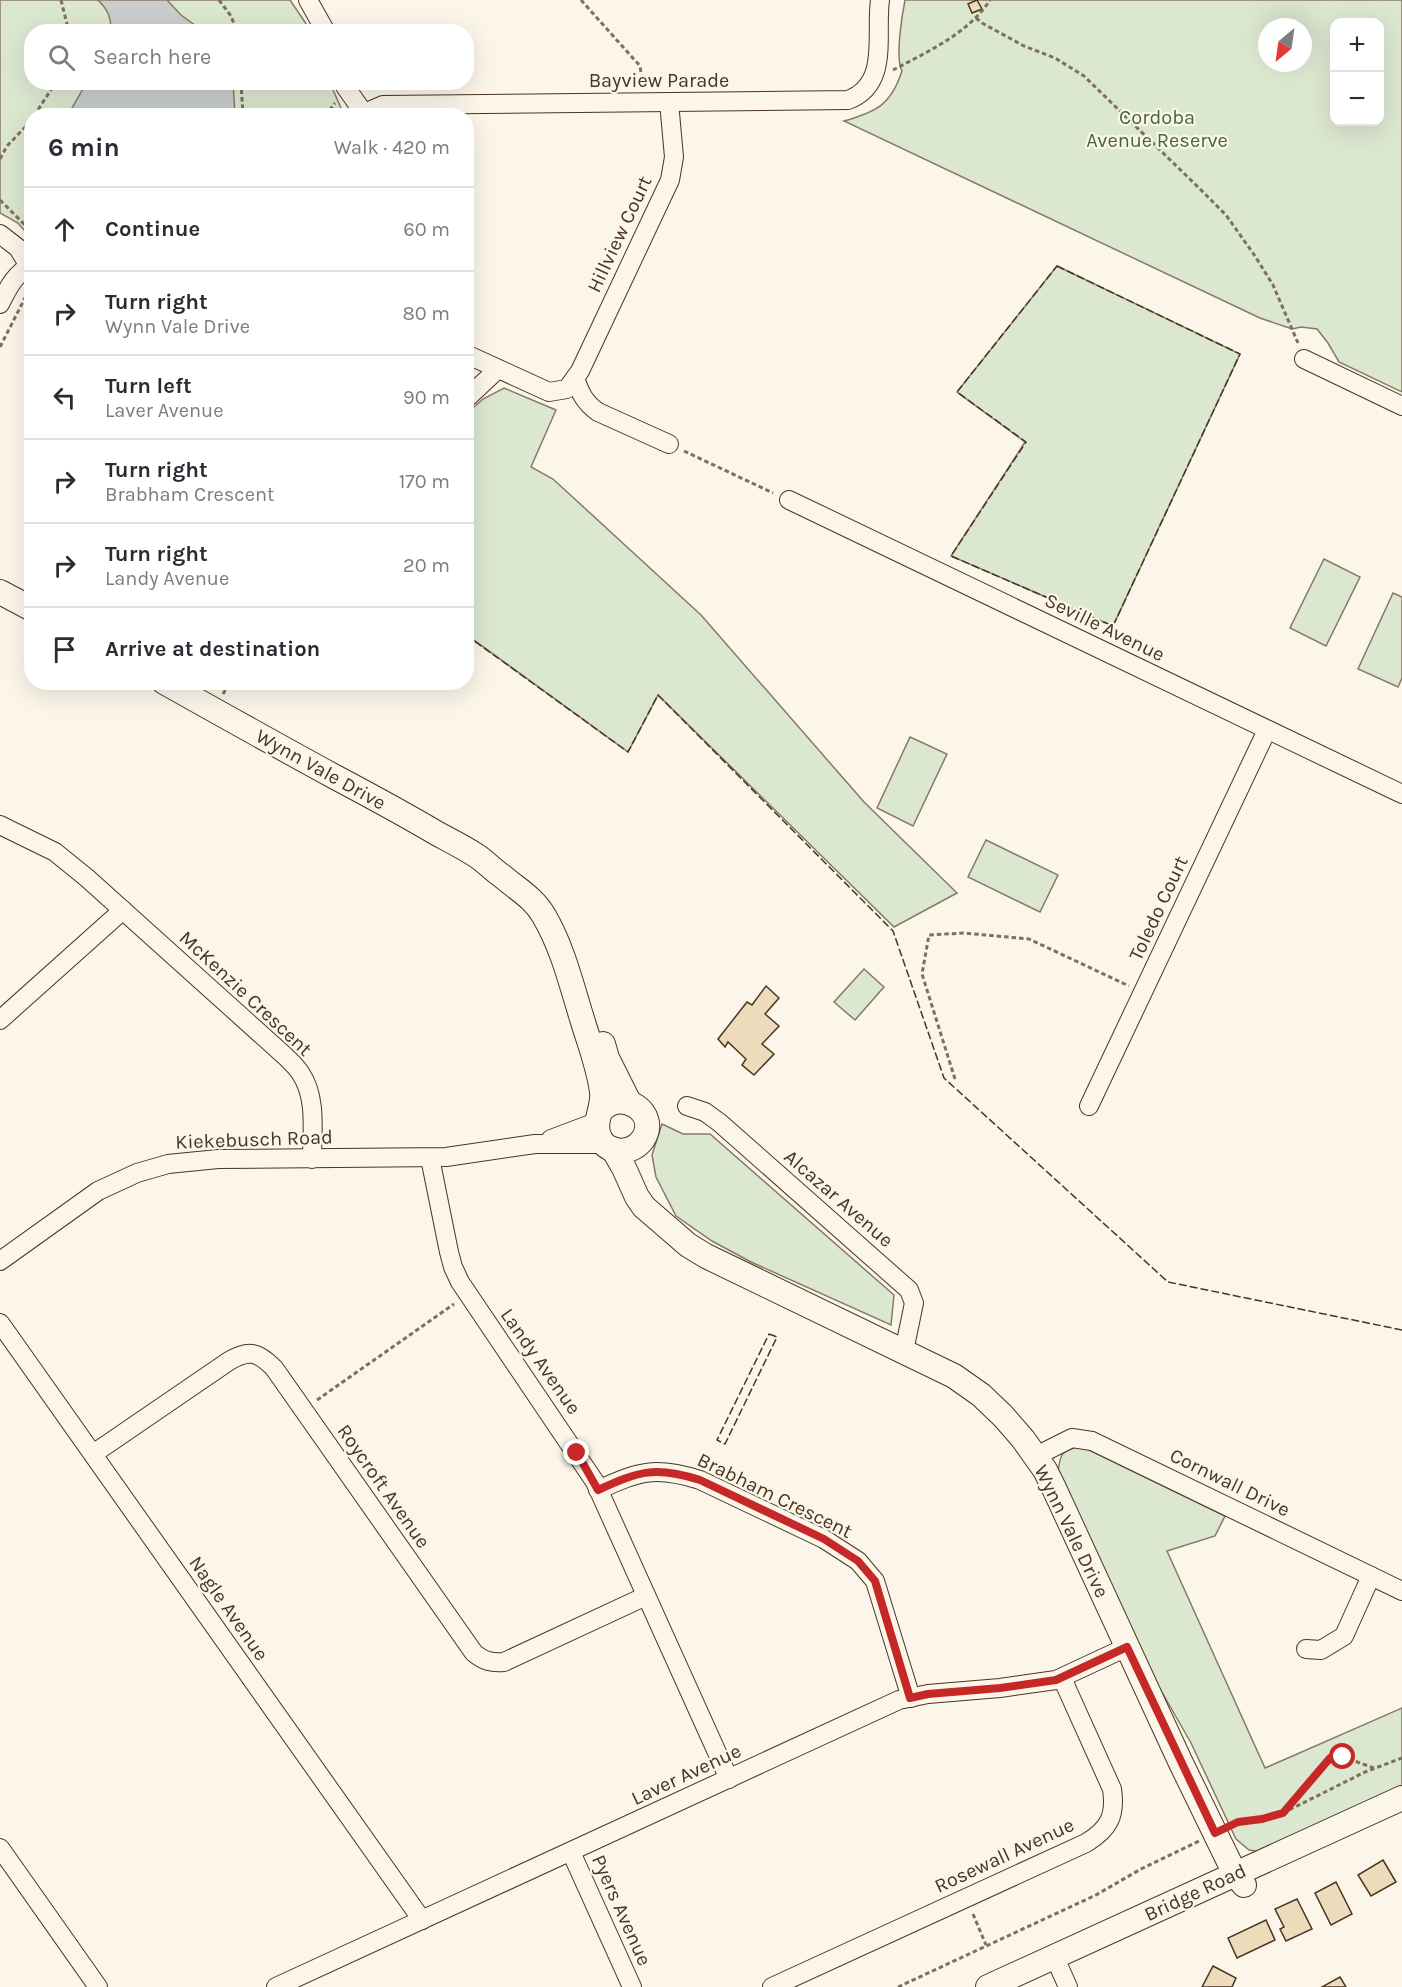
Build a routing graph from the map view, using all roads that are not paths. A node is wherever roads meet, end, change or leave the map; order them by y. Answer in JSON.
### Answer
{"nodes":[{"id":1,"x":308,"y":0,"type":"edge"},
{"id":2,"x":880,"y":0,"type":"edge"},
{"id":3,"x":322,"y":24,"type":"edge"},
{"id":4,"x":347,"y":90,"type":"edge"},
{"id":5,"x":669,"y":102,"type":"junction"},
{"id":6,"x":357,"y":108,"type":"edge"},
{"id":7,"x":376,"y":108,"type":"edge"},
{"id":8,"x":0,"y":234,"type":"edge"},
{"id":9,"x":24,"y":256,"type":"edge"},
{"id":10,"x":24,"y":268,"type":"edge"},
{"id":11,"x":0,"y":304,"type":"edge"},
{"id":12,"x":474,"y":358,"type":"edge"},
{"id":13,"x":1304,"y":358,"type":"road end"},
{"id":14,"x":498,"y":369,"type":"junction"},
{"id":15,"x":574,"y":378,"type":"junction"},
{"id":16,"x":474,"y":392,"type":"edge"},
{"id":17,"x":1402,"y":406,"type":"edge"},
{"id":18,"x":669,"y":444,"type":"road end"},
{"id":19,"x":789,"y":500,"type":"road end"},
{"id":20,"x":0,"y":592,"type":"edge"},
{"id":21,"x":24,"y":605,"type":"edge"},
{"id":22,"x":178,"y":690,"type":"edge"},
{"id":23,"x":1267,"y":730,"type":"junction"},
{"id":24,"x":1402,"y":794,"type":"edge"},
{"id":25,"x":0,"y":825,"type":"edge"},
{"id":26,"x":477,"y":856,"type":"junction"},
{"id":27,"x":123,"y":910,"type":"junction"},
{"id":28,"x":0,"y":1020,"type":"edge"},
{"id":29,"x":629,"y":1102,"type":"junction"},
{"id":30,"x":687,"y":1106,"type":"dead end"},
{"id":31,"x":1089,"y":1106,"type":"dead end"},
{"id":32,"x":604,"y":1131,"type":"junction"},
{"id":33,"x":644,"y":1138,"type":"junction"},
{"id":34,"x":430,"y":1158,"type":"junction"},
{"id":35,"x":312,"y":1159,"type":"junction"},
{"id":36,"x":666,"y":1226,"type":"junction"},
{"id":37,"x":0,"y":1261,"type":"edge"},
{"id":38,"x":0,"y":1323,"type":"edge"},
{"id":39,"x":904,"y":1351,"type":"junction"},
{"id":40,"x":93,"y":1454,"type":"junction"},
{"id":41,"x":1036,"y":1456,"type":"junction"},
{"id":42,"x":598,"y":1490,"type":"junction"},
{"id":43,"x":1371,"y":1576,"type":"junction"},
{"id":44,"x":1402,"y":1591,"type":"edge"},
{"id":45,"x":646,"y":1596,"type":"junction"},
{"id":46,"x":1127,"y":1647,"type":"junction"},
{"id":47,"x":1306,"y":1649,"type":"dead end"},
{"id":48,"x":1062,"y":1678,"type":"junction"},
{"id":49,"x":910,"y":1698,"type":"junction"},
{"id":50,"x":729,"y":1779,"type":"junction"},
{"id":51,"x":1402,"y":1798,"type":"edge"},
{"id":52,"x":1402,"y":1814,"type":"edge"},
{"id":53,"x":0,"y":1848,"type":"edge"},
{"id":54,"x":571,"y":1852,"type":"junction"},
{"id":55,"x":1239,"y":1880,"type":"junction"},
{"id":56,"x":422,"y":1920,"type":"junction"},
{"id":57,"x":1060,"y":1972,"type":"edge"},
{"id":58,"x":98,"y":1987,"type":"edge"},
{"id":59,"x":276,"y":1987,"type":"edge"},
{"id":60,"x":632,"y":1987,"type":"edge"},
{"id":61,"x":772,"y":1987,"type":"edge"},
{"id":62,"x":988,"y":1987,"type":"edge"},
{"id":63,"x":1021,"y":1987,"type":"edge"}],
"edges":[{"from":1,"to":3,"type":"street"},
{"from":2,"to":5,"type":"street","name":"Bayview Parade"},
{"from":4,"to":6,"type":"street"},
{"from":5,"to":7,"type":"street","name":"Bayview Parade"},
{"from":5,"to":15,"type":"street","name":"Hillview Court"},
{"from":8,"to":9,"type":"street"},
{"from":10,"to":11,"type":"street"},
{"from":12,"to":14,"type":"street","name":"Hillview Court"},
{"from":13,"to":17,"type":"street"},
{"from":14,"to":15,"type":"street","name":"Hillview Court"},
{"from":14,"to":16,"type":"street"},
{"from":15,"to":18,"type":"street"},
{"from":19,"to":23,"type":"street","name":"Seville Avenue"},
{"from":20,"to":21,"type":"main road"},
{"from":22,"to":26,"type":"main road","name":"Wynn Vale Drive"},
{"from":23,"to":24,"type":"street","name":"Seville Avenue"},
{"from":23,"to":31,"type":"street","name":"Toledo Court"},
{"from":25,"to":27,"type":"street","name":"McKenzie Crescent"},
{"from":26,"to":29,"type":"main road","name":"Wynn Vale Drive"},
{"from":26,"to":32,"type":"main road","name":"Wynn Vale Drive"},
{"from":27,"to":28,"type":"street"},
{"from":27,"to":35,"type":"street","name":"McKenzie Crescent"},
{"from":29,"to":32,"type":"main road"},
{"from":29,"to":33,"type":"main road"},
{"from":30,"to":39,"type":"street","name":"Alcazar Avenue"},
{"from":32,"to":33,"type":"main road"},
{"from":32,"to":34,"type":"street","name":"Kiekebusch Road"},
{"from":32,"to":36,"type":"main road","name":"Wynn Vale Drive"},
{"from":33,"to":36,"type":"main road","name":"Wynn Vale Drive"},
{"from":34,"to":35,"type":"street","name":"Kiekebusch Road"},
{"from":34,"to":42,"type":"street","name":"Landy Avenue"},
{"from":35,"to":37,"type":"street","name":"Kiekebusch Road"},
{"from":36,"to":39,"type":"main road","name":"Wynn Vale Drive"},
{"from":38,"to":40,"type":"street","name":"Nagle Avenue"},
{"from":39,"to":41,"type":"main road","name":"Wynn Vale Drive"},
{"from":40,"to":45,"type":"street","name":"Roycroft Avenue"},
{"from":40,"to":56,"type":"street","name":"Nagle Avenue"},
{"from":41,"to":43,"type":"street","name":"Cornwall Drive"},
{"from":41,"to":46,"type":"main road","name":"Wynn Vale Drive"},
{"from":42,"to":45,"type":"street","name":"Landy Avenue"},
{"from":42,"to":49,"type":"street","name":"Brabham Crescent"},
{"from":43,"to":44,"type":"street","name":"Cornwall Drive"},
{"from":43,"to":47,"type":"street"},
{"from":45,"to":50,"type":"street","name":"Landy Avenue"},
{"from":46,"to":48,"type":"street","name":"Laver Avenue"},
{"from":46,"to":55,"type":"main road","name":"Wynn Vale Drive"},
{"from":48,"to":49,"type":"street","name":"Laver Avenue"},
{"from":48,"to":61,"type":"street","name":"Rosewall Avenue"},
{"from":49,"to":50,"type":"street","name":"Laver Avenue"},
{"from":50,"to":54,"type":"street","name":"Laver Avenue"},
{"from":51,"to":55,"type":"main road","name":"Bridge Road"},
{"from":52,"to":55,"type":"main road","name":"Bridge Road"},
{"from":53,"to":58,"type":"street"},
{"from":54,"to":56,"type":"street","name":"Laver Avenue"},
{"from":54,"to":60,"type":"street","name":"Pyers Avenue"},
{"from":55,"to":57,"type":"main road","name":"Bridge Road"},
{"from":56,"to":59,"type":"street","name":"Laver Avenue"},
{"from":57,"to":62,"type":"main road","name":"Bridge Road"},
{"from":57,"to":63,"type":"main road","name":"Bridge Road"}]}
